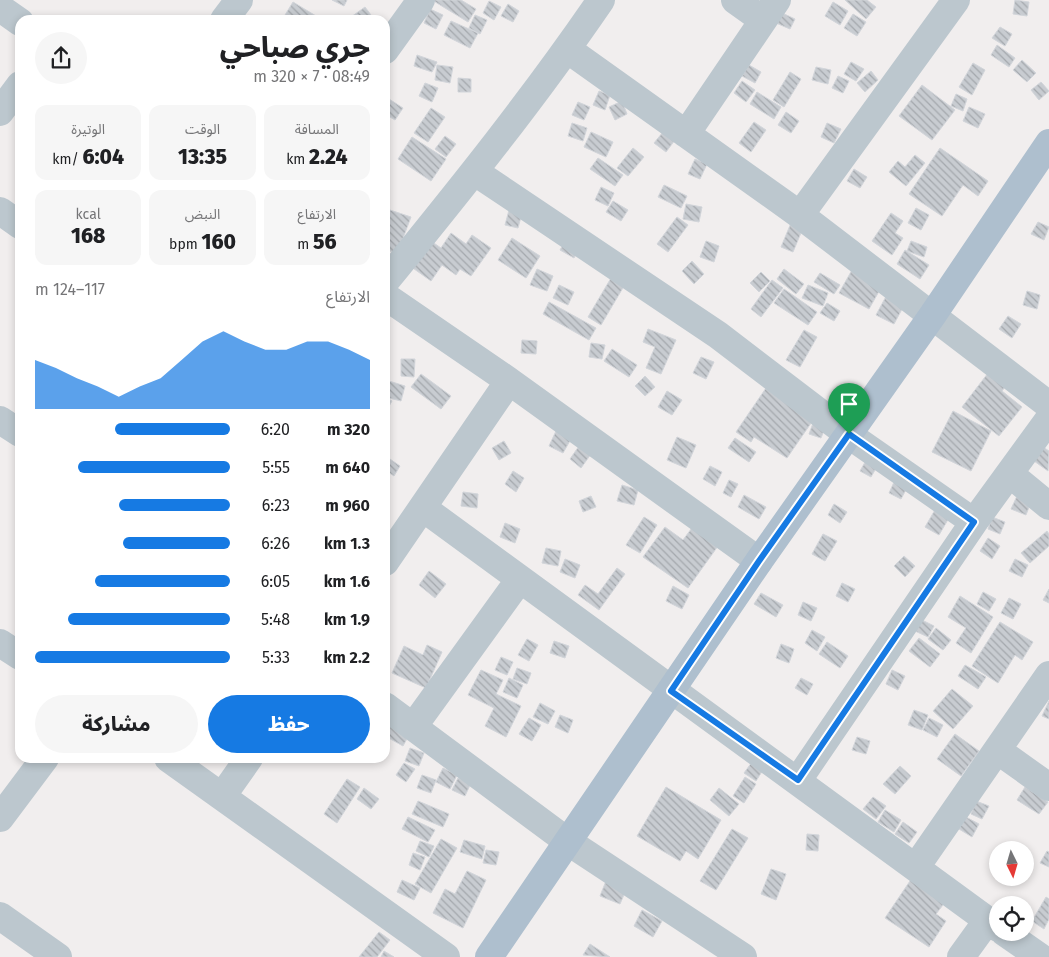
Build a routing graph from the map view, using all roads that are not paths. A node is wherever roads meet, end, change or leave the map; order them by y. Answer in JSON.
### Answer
{"nodes":[{"id":1,"x":239,"y":0,"type":"edge"},
{"id":2,"x":421,"y":0,"type":"edge"},
{"id":3,"x":600,"y":0,"type":"edge"},
{"id":4,"x":735,"y":0,"type":"edge"},
{"id":5,"x":956,"y":0,"type":"edge"},
{"id":6,"x":0,"y":8,"type":"edge"},
{"id":7,"x":770,"y":10,"type":"edge"},
{"id":8,"x":228,"y":15,"type":"edge"},
{"id":9,"x":15,"y":18,"type":"edge"},
{"id":10,"x":390,"y":43,"type":"edge"},
{"id":11,"x":567,"y":50,"type":"junction"},
{"id":12,"x":15,"y":91,"type":"edge"},
{"id":13,"x":0,"y":112,"type":"edge"},
{"id":14,"x":686,"y":134,"type":"junction"},
{"id":15,"x":1049,"y":143,"type":"edge"},
{"id":16,"x":475,"y":172,"type":"junction"},
{"id":17,"x":0,"y":211,"type":"edge"},
{"id":18,"x":800,"y":215,"type":"junction"},
{"id":19,"x":15,"y":222,"type":"edge"},
{"id":20,"x":390,"y":276,"type":"edge"},
{"id":21,"x":390,"y":299,"type":"edge"},
{"id":22,"x":932,"y":316,"type":"junction"},
{"id":23,"x":509,"y":381,"type":"junction"},
{"id":24,"x":1049,"y":406,"type":"edge"},
{"id":25,"x":1049,"y":419,"type":"edge"},
{"id":26,"x":0,"y":420,"type":"edge"},
{"id":27,"x":15,"y":430,"type":"edge"},
{"id":28,"x":849,"y":434,"type":"junction"},
{"id":29,"x":1010,"y":474,"type":"junction"},
{"id":30,"x":1049,"y":506,"type":"edge"},
{"id":31,"x":424,"y":508,"type":"junction"},
{"id":32,"x":974,"y":522,"type":"junction"},
{"id":33,"x":390,"y":555,"type":"edge"},
{"id":34,"x":759,"y":561,"type":"junction"},
{"id":35,"x":520,"y":579,"type":"junction"},
{"id":36,"x":0,"y":643,"type":"edge"},
{"id":37,"x":15,"y":653,"type":"edge"},
{"id":38,"x":1049,"y":675,"type":"edge"},
{"id":39,"x":671,"y":691,"type":"junction"},
{"id":40,"x":390,"y":710,"type":"edge"},
{"id":41,"x":413,"y":727,"type":"junction"},
{"id":42,"x":997,"y":750,"type":"junction"},
{"id":43,"x":41,"y":763,"type":"edge"},
{"id":44,"x":175,"y":763,"type":"edge"},
{"id":45,"x":245,"y":763,"type":"edge"},
{"id":46,"x":798,"y":780,"type":"junction"},
{"id":47,"x":1049,"y":787,"type":"edge"},
{"id":48,"x":223,"y":795,"type":"junction"},
{"id":49,"x":0,"y":818,"type":"edge"},
{"id":50,"x":567,"y":841,"type":"junction"},
{"id":51,"x":916,"y":867,"type":"junction"},
{"id":52,"x":0,"y":916,"type":"edge"},
{"id":53,"x":989,"y":922,"type":"edge"},
{"id":54,"x":989,"y":933,"type":"edge"},
{"id":55,"x":1017,"y":941,"type":"edge"},
{"id":56,"x":58,"y":957,"type":"edge"},
{"id":57,"x":446,"y":957,"type":"edge"},
{"id":58,"x":489,"y":957,"type":"edge"},
{"id":59,"x":743,"y":957,"type":"edge"},
{"id":60,"x":961,"y":957,"type":"edge"},
{"id":61,"x":1040,"y":957,"type":"edge"}],
"edges":[{"from":1,"to":8,"type":"street"},
{"from":2,"to":10,"type":"street"},
{"from":3,"to":11,"type":"street"},
{"from":4,"to":7,"type":"street"},
{"from":5,"to":18,"type":"street"},
{"from":6,"to":9,"type":"street"},
{"from":7,"to":14,"type":"street"},
{"from":11,"to":14,"type":"street"},
{"from":11,"to":16,"type":"street"},
{"from":12,"to":13,"type":"street"},
{"from":14,"to":18,"type":"street"},
{"from":15,"to":22,"type":"main road"},
{"from":16,"to":20,"type":"street"},
{"from":16,"to":28,"type":"street"},
{"from":17,"to":19,"type":"street"},
{"from":18,"to":22,"type":"street"},
{"from":21,"to":23,"type":"street"},
{"from":22,"to":24,"type":"street"},
{"from":22,"to":28,"type":"main road"},
{"from":23,"to":31,"type":"street"},
{"from":23,"to":34,"type":"street"},
{"from":25,"to":29,"type":"street"},
{"from":26,"to":27,"type":"street"},
{"from":28,"to":32,"type":"street"},
{"from":28,"to":34,"type":"main road"},
{"from":29,"to":30,"type":"street"},
{"from":29,"to":32,"type":"street"},
{"from":31,"to":33,"type":"street"},
{"from":31,"to":35,"type":"street"},
{"from":32,"to":46,"type":"street"},
{"from":34,"to":39,"type":"main road"},
{"from":35,"to":39,"type":"street"},
{"from":35,"to":41,"type":"street"},
{"from":36,"to":37,"type":"street"},
{"from":38,"to":42,"type":"street"},
{"from":39,"to":46,"type":"street"},
{"from":39,"to":50,"type":"main road"},
{"from":40,"to":41,"type":"street"},
{"from":41,"to":50,"type":"street"},
{"from":42,"to":47,"type":"street"},
{"from":42,"to":51,"type":"street"},
{"from":43,"to":49,"type":"street"},
{"from":44,"to":48,"type":"street"},
{"from":45,"to":48,"type":"street"},
{"from":46,"to":51,"type":"street"},
{"from":48,"to":57,"type":"street"},
{"from":50,"to":58,"type":"main road"},
{"from":50,"to":59,"type":"street"},
{"from":51,"to":53,"type":"street"},
{"from":52,"to":56,"type":"street"},
{"from":54,"to":60,"type":"street"},
{"from":55,"to":61,"type":"street"}]}
